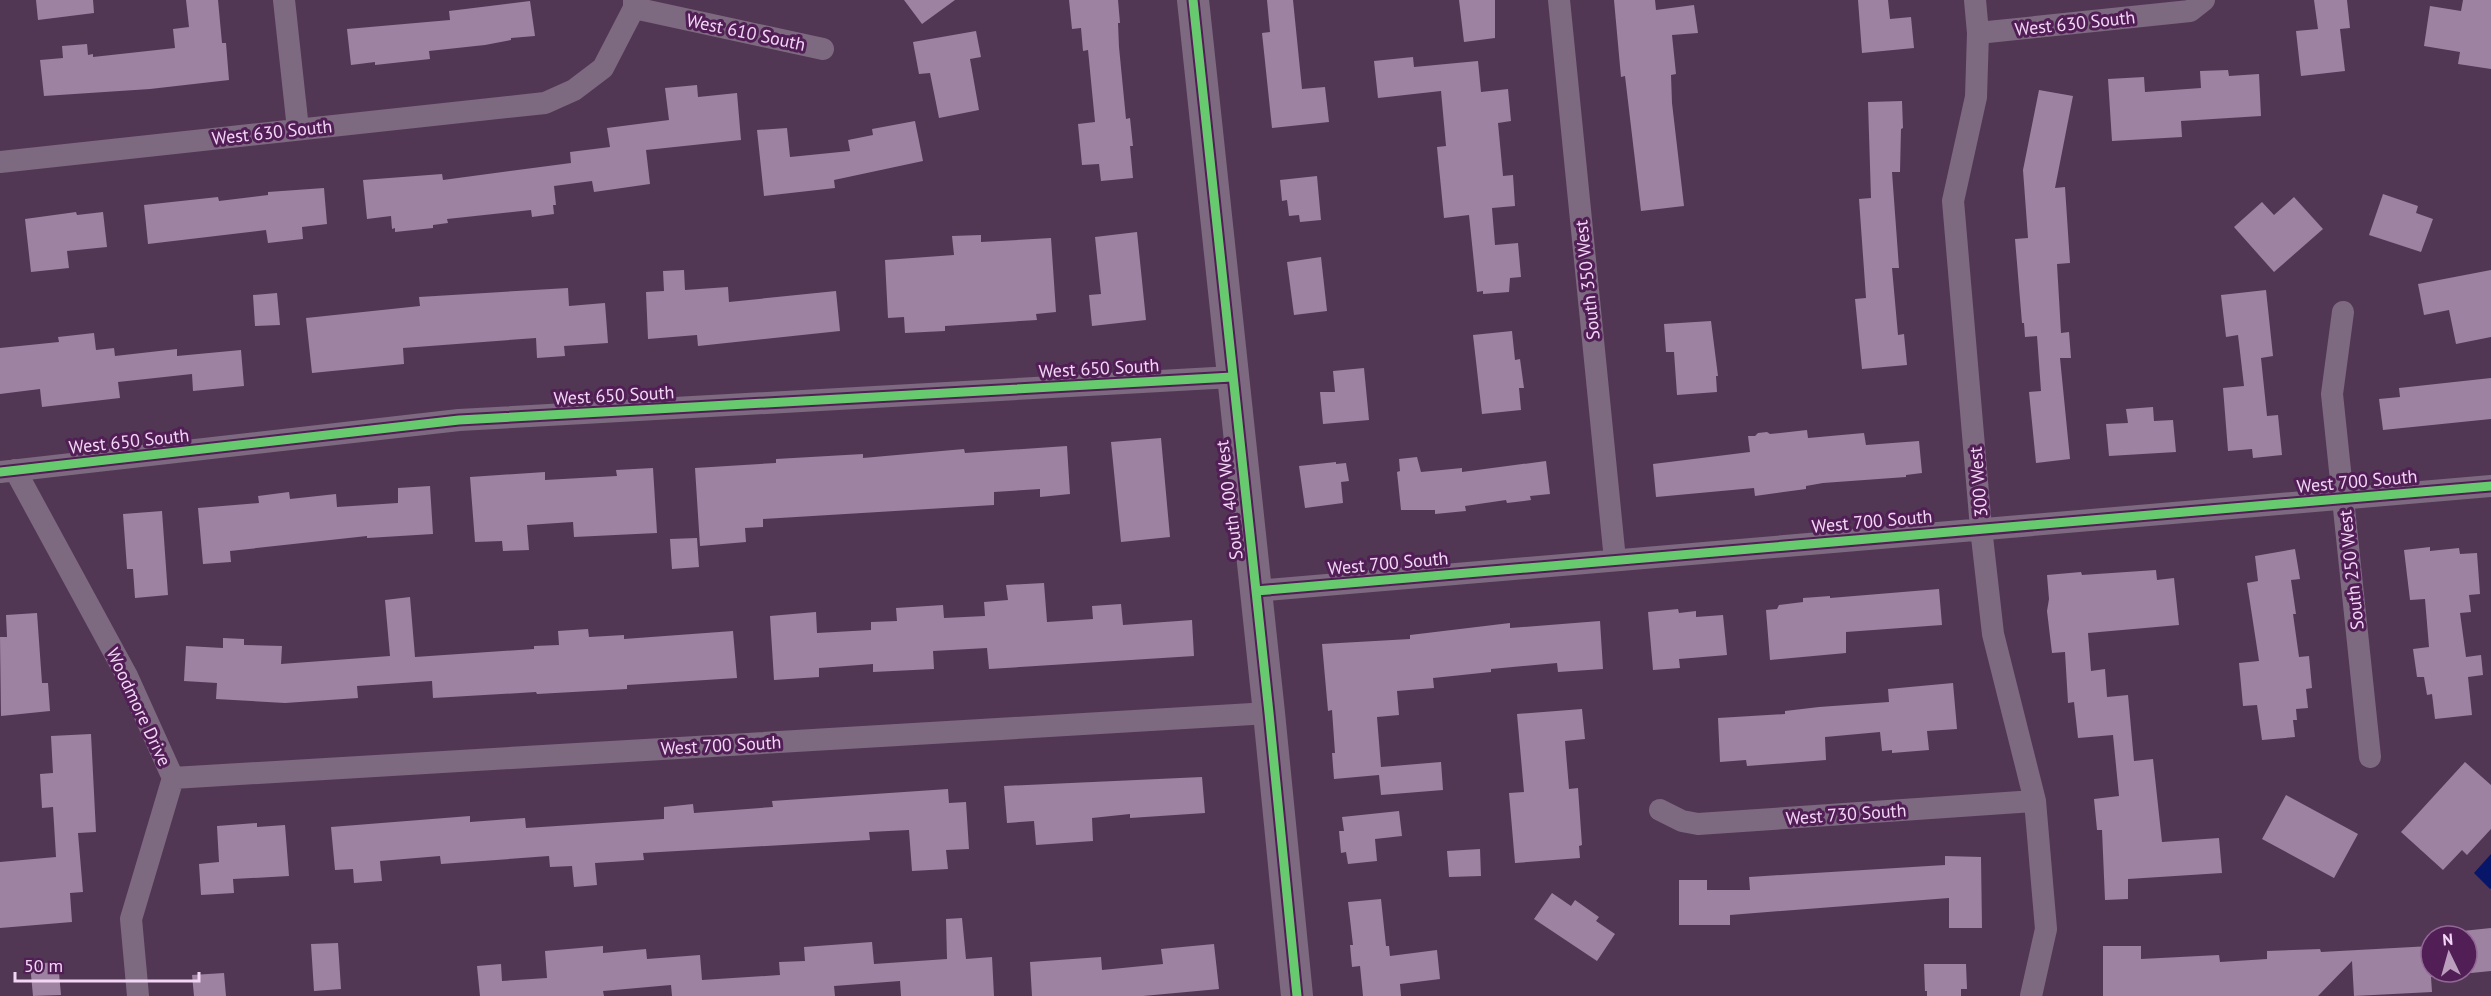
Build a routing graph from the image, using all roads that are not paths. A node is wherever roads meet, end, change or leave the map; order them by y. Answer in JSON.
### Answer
{"nodes":[{"id":1,"x":284,"y":0,"type":"edge"},
{"id":2,"x":1192,"y":0,"type":"edge"},
{"id":3,"x":1559,"y":0,"type":"edge"},
{"id":4,"x":1975,"y":0,"type":"edge"},
{"id":5,"x":2204,"y":0,"type":"edge"},
{"id":6,"x":634,"y":4,"type":"edge"},
{"id":7,"x":1978,"y":33,"type":"junction"},
{"id":8,"x":823,"y":49,"type":"dead end"},
{"id":9,"x":298,"y":129,"type":"junction"},
{"id":10,"x":0,"y":162,"type":"edge"},
{"id":11,"x":2343,"y":312,"type":"dead end"},
{"id":12,"x":1232,"y":377,"type":"junction"},
{"id":13,"x":7,"y":471,"type":"edge"},
{"id":14,"x":2491,"y":486,"type":"edge"},
{"id":15,"x":2344,"y":499,"type":"junction"},
{"id":16,"x":1981,"y":528,"type":"junction"},
{"id":17,"x":1615,"y":560,"type":"junction"},
{"id":18,"x":1256,"y":591,"type":"junction"},
{"id":19,"x":1269,"y":713,"type":"junction"},
{"id":20,"x":2370,"y":757,"type":"dead end"},
{"id":21,"x":172,"y":778,"type":"junction"},
{"id":22,"x":2036,"y":801,"type":"junction"},
{"id":23,"x":1660,"y":810,"type":"dead end"},
{"id":24,"x":138,"y":996,"type":"edge"},
{"id":25,"x":1297,"y":996,"type":"edge"},
{"id":26,"x":2031,"y":996,"type":"edge"}],
"edges":[{"from":1,"to":9,"type":"street"},
{"from":2,"to":12,"type":"main road","name":"South 400 West"},
{"from":3,"to":17,"type":"street","name":"South 350 West"},
{"from":4,"to":7,"type":"street","name":"300 West"},
{"from":5,"to":7,"type":"street","name":"West 630 South"},
{"from":6,"to":8,"type":"street","name":"West 610 South"},
{"from":6,"to":9,"type":"street","name":"West 630 South"},
{"from":7,"to":16,"type":"street","name":"300 West"},
{"from":9,"to":10,"type":"street","name":"West 630 South"},
{"from":11,"to":15,"type":"street","name":"South 250 West"},
{"from":12,"to":13,"type":"street","name":"West 650 South"},
{"from":12,"to":18,"type":"main road","name":"South 400 West"},
{"from":13,"to":21,"type":"street","name":"Woodmore Drive"},
{"from":14,"to":15,"type":"street","name":"West 700 South"},
{"from":15,"to":16,"type":"street","name":"West 700 South"},
{"from":15,"to":20,"type":"street","name":"South 250 West"},
{"from":16,"to":17,"type":"street","name":"West 700 South"},
{"from":16,"to":22,"type":"street","name":"300 West"},
{"from":17,"to":18,"type":"street","name":"West 700 South"},
{"from":18,"to":19,"type":"main road","name":"South 400 West"},
{"from":19,"to":21,"type":"street","name":"West 700 South"},
{"from":19,"to":25,"type":"main road","name":"South 400 West"},
{"from":21,"to":24,"type":"street","name":"Woodmore Drive"},
{"from":22,"to":23,"type":"street","name":"West 730 South"},
{"from":22,"to":26,"type":"street","name":"300 West"}]}
